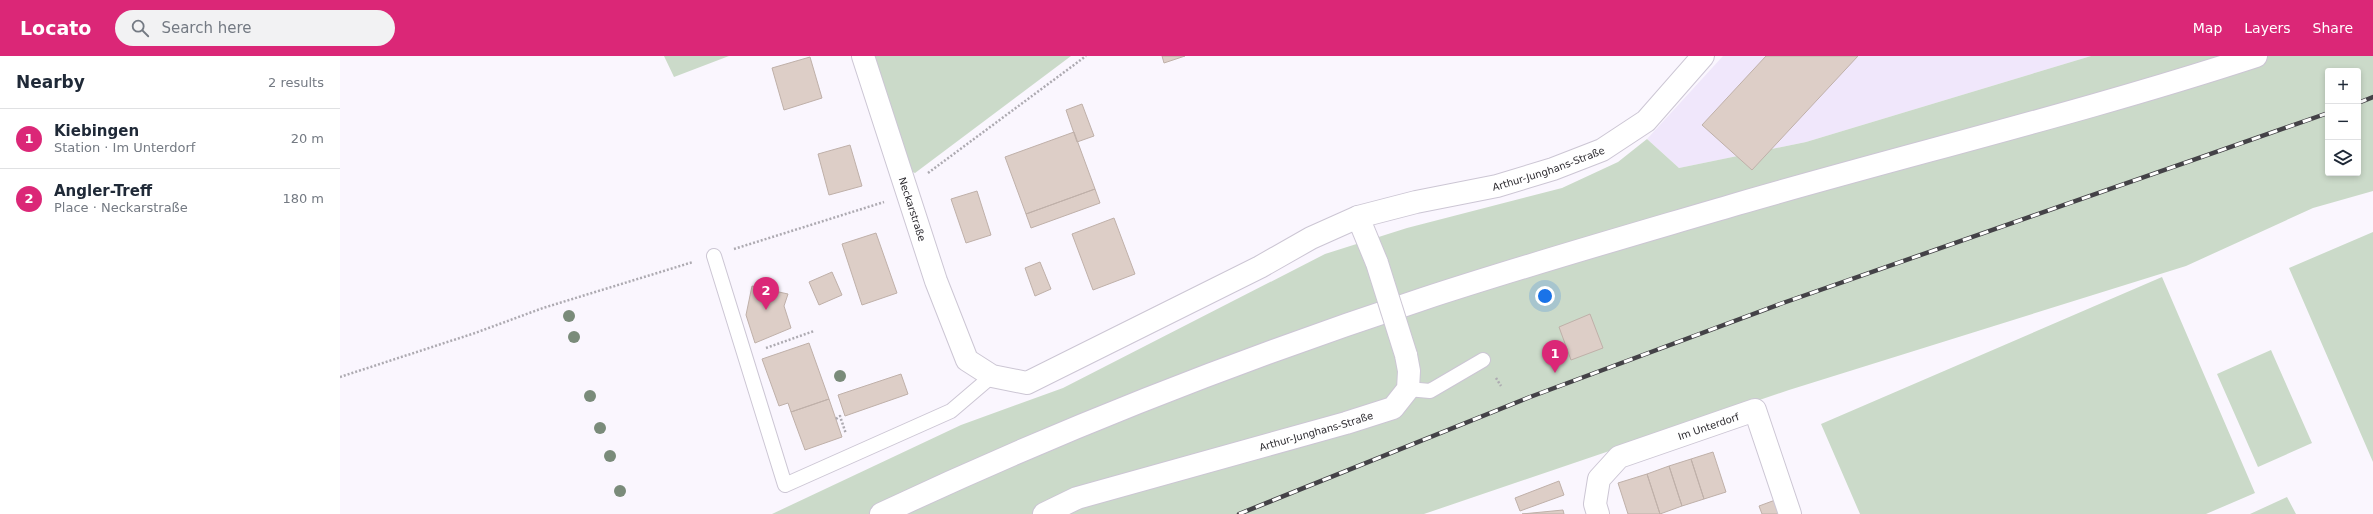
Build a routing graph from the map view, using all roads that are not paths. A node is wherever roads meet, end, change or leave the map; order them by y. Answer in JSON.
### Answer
{"nodes":[{"id":1,"x":864,"y":56,"type":"edge"},
{"id":2,"x":1703,"y":56,"type":"edge"},
{"id":3,"x":2256,"y":56,"type":"edge"},
{"id":4,"x":1358,"y":218,"type":"junction"},
{"id":5,"x":714,"y":256,"type":"road end"},
{"id":6,"x":1483,"y":360,"type":"dead end"},
{"id":7,"x":992,"y":376,"type":"junction"},
{"id":8,"x":1408,"y":389,"type":"junction"},
{"id":9,"x":881,"y":514,"type":"edge"},
{"id":10,"x":1044,"y":514,"type":"edge"},
{"id":11,"x":1598,"y":514,"type":"edge"},
{"id":12,"x":1790,"y":514,"type":"edge"}],
"edges":[{"from":1,"to":7,"type":"street","name":"Neckarstraße"},
{"from":2,"to":4,"type":"street","name":"Arthur-Junghans-Straße"},
{"from":3,"to":9,"type":"street"},
{"from":4,"to":7,"type":"street","name":"Arthur-Junghans-Straße"},
{"from":4,"to":8,"type":"street","bridge":true},
{"from":5,"to":7,"type":"lane"},
{"from":6,"to":8,"type":"lane"},
{"from":8,"to":10,"type":"street","name":"Arthur-Junghans-Straße"},
{"from":11,"to":12,"type":"street","name":"Im Unterdorf"}]}
